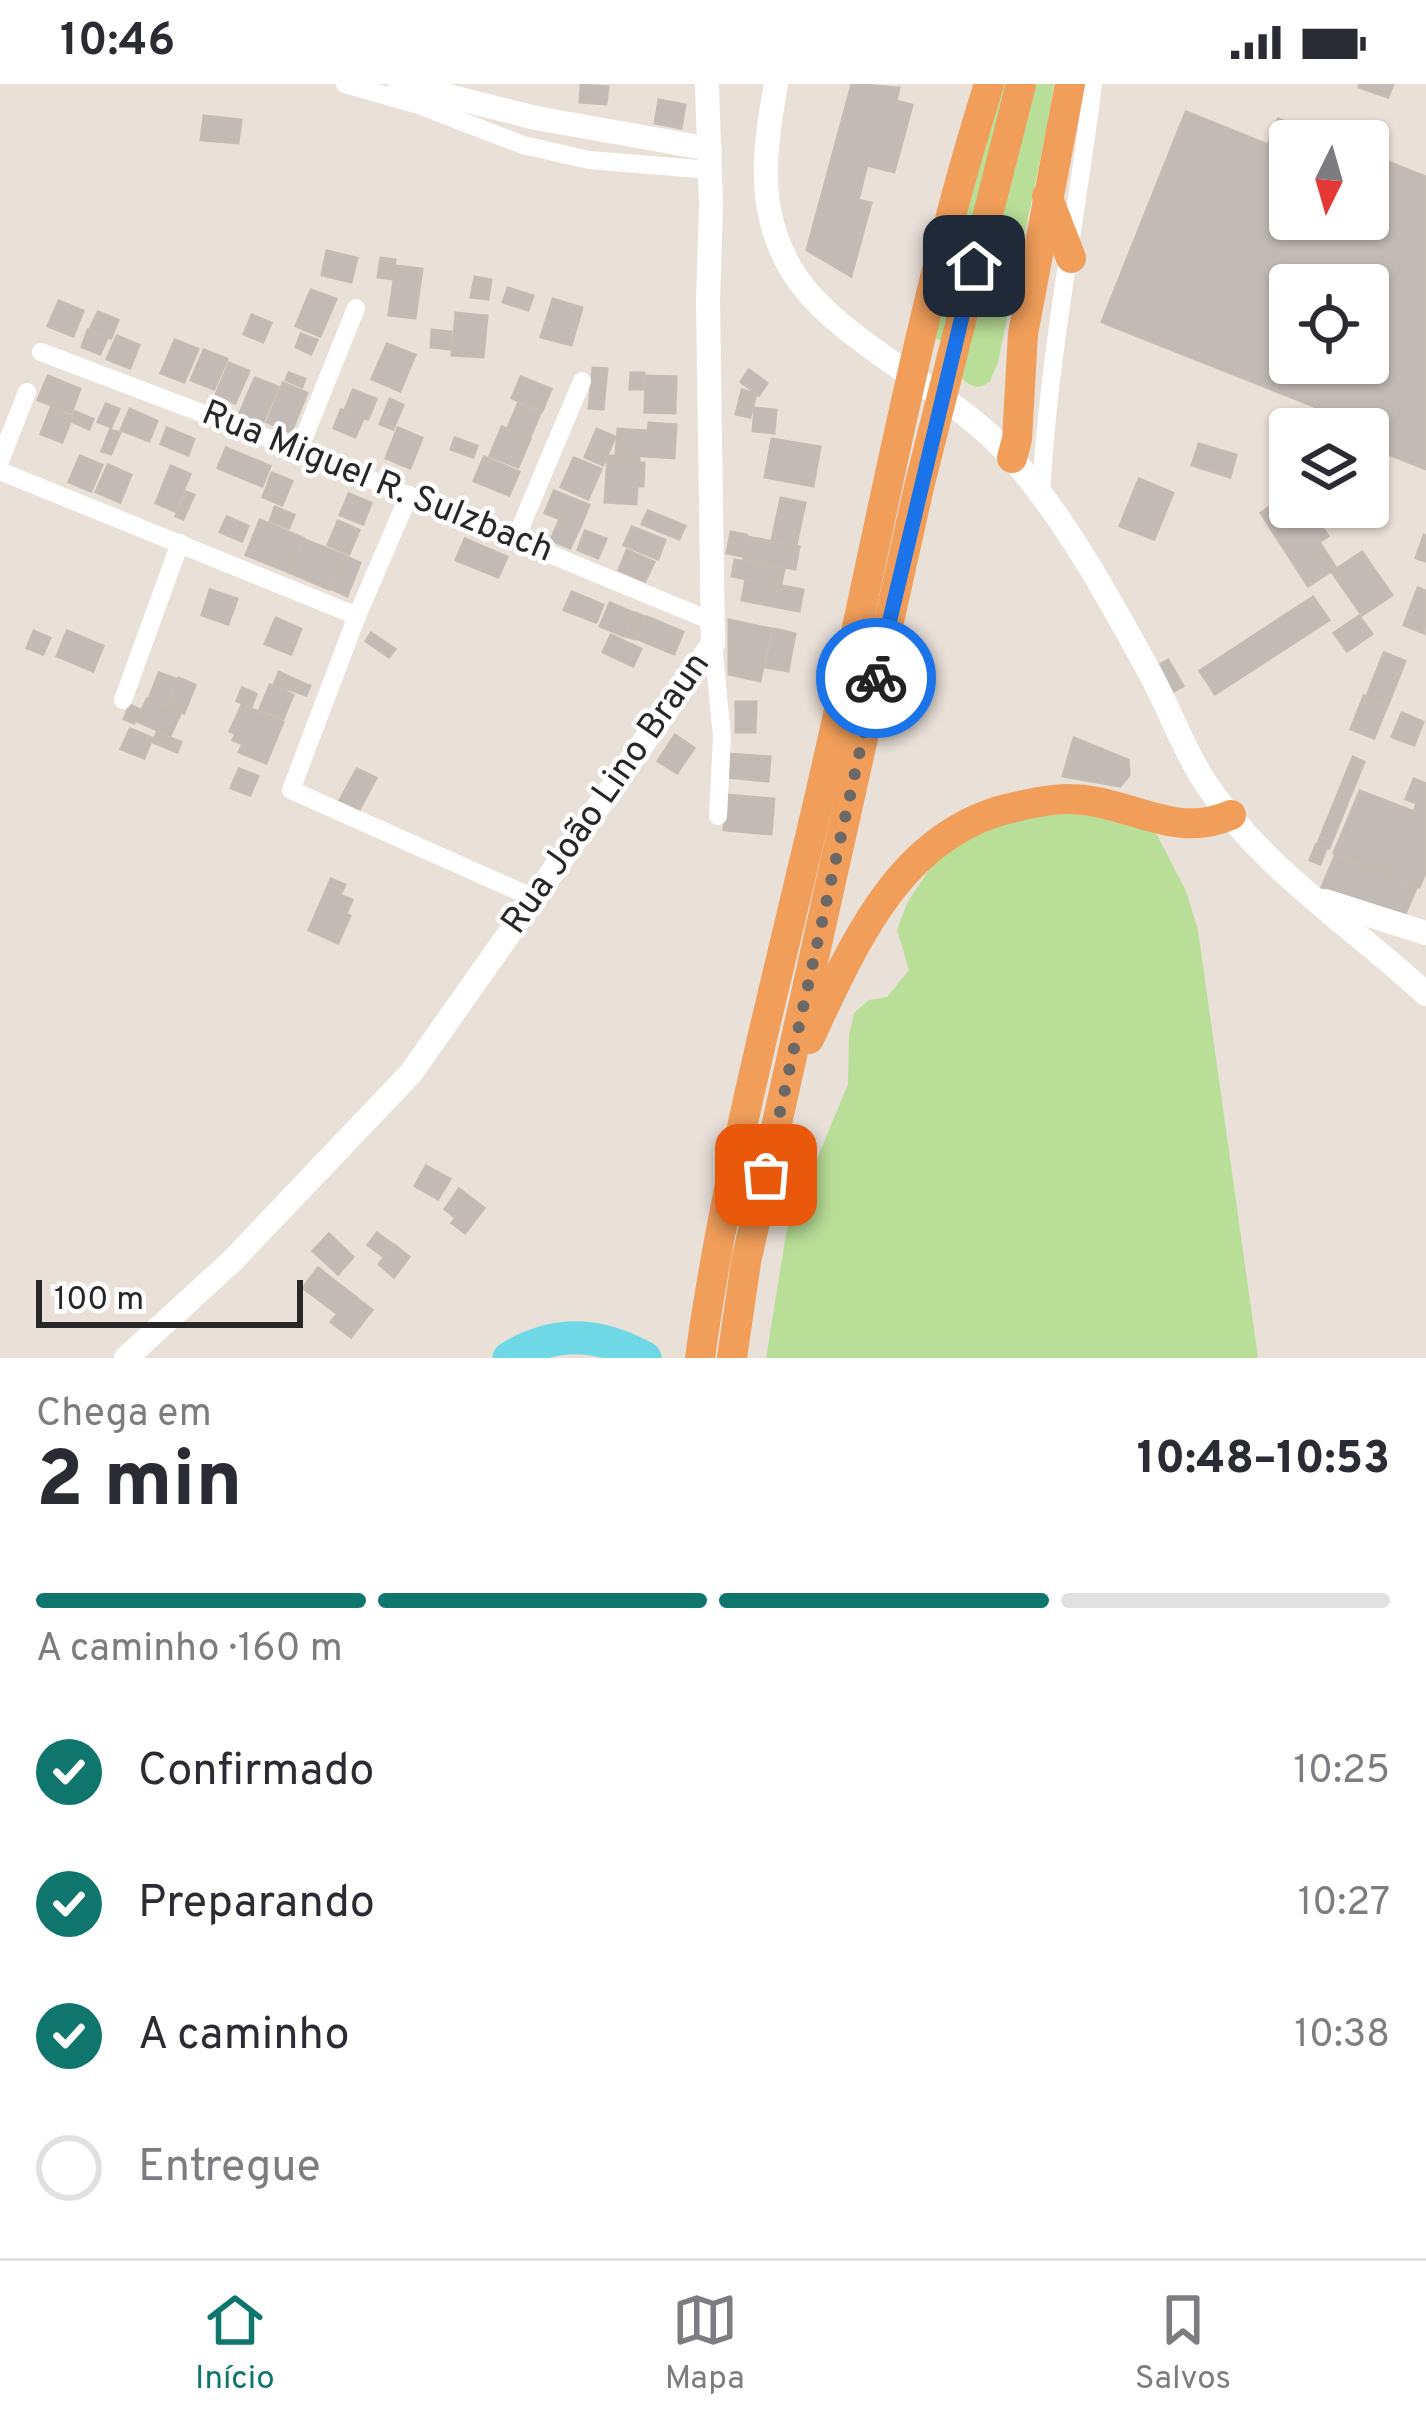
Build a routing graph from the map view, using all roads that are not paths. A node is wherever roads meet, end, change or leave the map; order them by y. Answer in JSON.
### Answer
{"nodes":[{"id":1,"x":345,"y":84,"type":"edge"},
{"id":2,"x":400,"y":84,"type":"edge"},
{"id":3,"x":707,"y":84,"type":"edge"},
{"id":4,"x":776,"y":84,"type":"edge"},
{"id":5,"x":974,"y":84,"type":"edge"},
{"id":6,"x":989,"y":84,"type":"edge"},
{"id":7,"x":1021,"y":84,"type":"edge"},
{"id":8,"x":1070,"y":84,"type":"edge"},
{"id":9,"x":1093,"y":84,"type":"edge"},
{"id":10,"x":976,"y":126,"type":"junction"},
{"id":11,"x":710,"y":159,"type":"junction"},
{"id":12,"x":1046,"y":196,"type":"junction"},
{"id":13,"x":1071,"y":258,"type":"junction"},
{"id":14,"x":356,"y":308,"type":"dead end"},
{"id":15,"x":41,"y":352,"type":"dead end"},
{"id":16,"x":582,"y":381,"type":"dead end"},
{"id":17,"x":26,"y":392,"type":"dead end"},
{"id":18,"x":299,"y":449,"type":"junction"},
{"id":19,"x":1012,"y":458,"type":"junction"},
{"id":20,"x":0,"y":461,"type":"edge"},
{"id":21,"x":0,"y":471,"type":"edge"},
{"id":22,"x":905,"y":482,"type":"junction"},
{"id":23,"x":409,"y":495,"type":"junction"},
{"id":24,"x":1042,"y":496,"type":"junction"},
{"id":25,"x":516,"y":538,"type":"junction"},
{"id":26,"x":180,"y":544,"type":"junction"},
{"id":27,"x":357,"y":616,"type":"junction"},
{"id":28,"x":711,"y":632,"type":"junction"},
{"id":29,"x":123,"y":700,"type":"dead end"},
{"id":30,"x":718,"y":816,"type":"dead end"},
{"id":31,"x":1239,"y":826,"type":"junction"},
{"id":32,"x":534,"y":898,"type":"junction"},
{"id":33,"x":1317,"y":898,"type":"junction"},
{"id":34,"x":1426,"y":933,"type":"edge"},
{"id":35,"x":1426,"y":994,"type":"edge"},
{"id":36,"x":786,"y":1088,"type":"junction"},
{"id":37,"x":126,"y":1358,"type":"edge"},
{"id":38,"x":700,"y":1358,"type":"edge"},
{"id":39,"x":732,"y":1358,"type":"edge"}],
"edges":[{"from":1,"to":11,"type":"street"},
{"from":2,"to":11,"type":"street"},
{"from":3,"to":11,"type":"street","name":"Rua João Lino Braun"},
{"from":4,"to":19,"type":"street"},
{"from":5,"to":10,"type":"highway"},
{"from":6,"to":10,"type":"highway"},
{"from":7,"to":22,"type":"highway"},
{"from":8,"to":12,"type":"highway"},
{"from":9,"to":13,"type":"street"},
{"from":10,"to":22,"type":"highway"},
{"from":11,"to":28,"type":"street","name":"Rua João Lino Braun"},
{"from":12,"to":13,"type":"highway"},
{"from":12,"to":19,"type":"highway"},
{"from":13,"to":24,"type":"street"},
{"from":14,"to":18,"type":"street"},
{"from":15,"to":18,"type":"street","name":"Rua Miguel R. Sulzbach"},
{"from":16,"to":25,"type":"street"},
{"from":17,"to":20,"type":"street"},
{"from":18,"to":23,"type":"street","name":"Rua Miguel R. Sulzbach"},
{"from":19,"to":24,"type":"street"},
{"from":21,"to":26,"type":"street"},
{"from":22,"to":36,"type":"highway"},
{"from":22,"to":38,"type":"highway"},
{"from":23,"to":25,"type":"street","name":"Rua Miguel R. Sulzbach"},
{"from":23,"to":27,"type":"street"},
{"from":24,"to":31,"type":"street"},
{"from":25,"to":28,"type":"street","name":"Rua Miguel R. Sulzbach"},
{"from":26,"to":27,"type":"street"},
{"from":26,"to":29,"type":"street"},
{"from":27,"to":32,"type":"street"},
{"from":28,"to":30,"type":"street"},
{"from":28,"to":32,"type":"street","name":"Rua João Lino Braun"},
{"from":31,"to":33,"type":"street"},
{"from":31,"to":36,"type":"highway"},
{"from":32,"to":37,"type":"street","name":"Rua João Lino Braun"},
{"from":33,"to":34,"type":"street"},
{"from":33,"to":35,"type":"street"},
{"from":36,"to":39,"type":"highway"}]}
